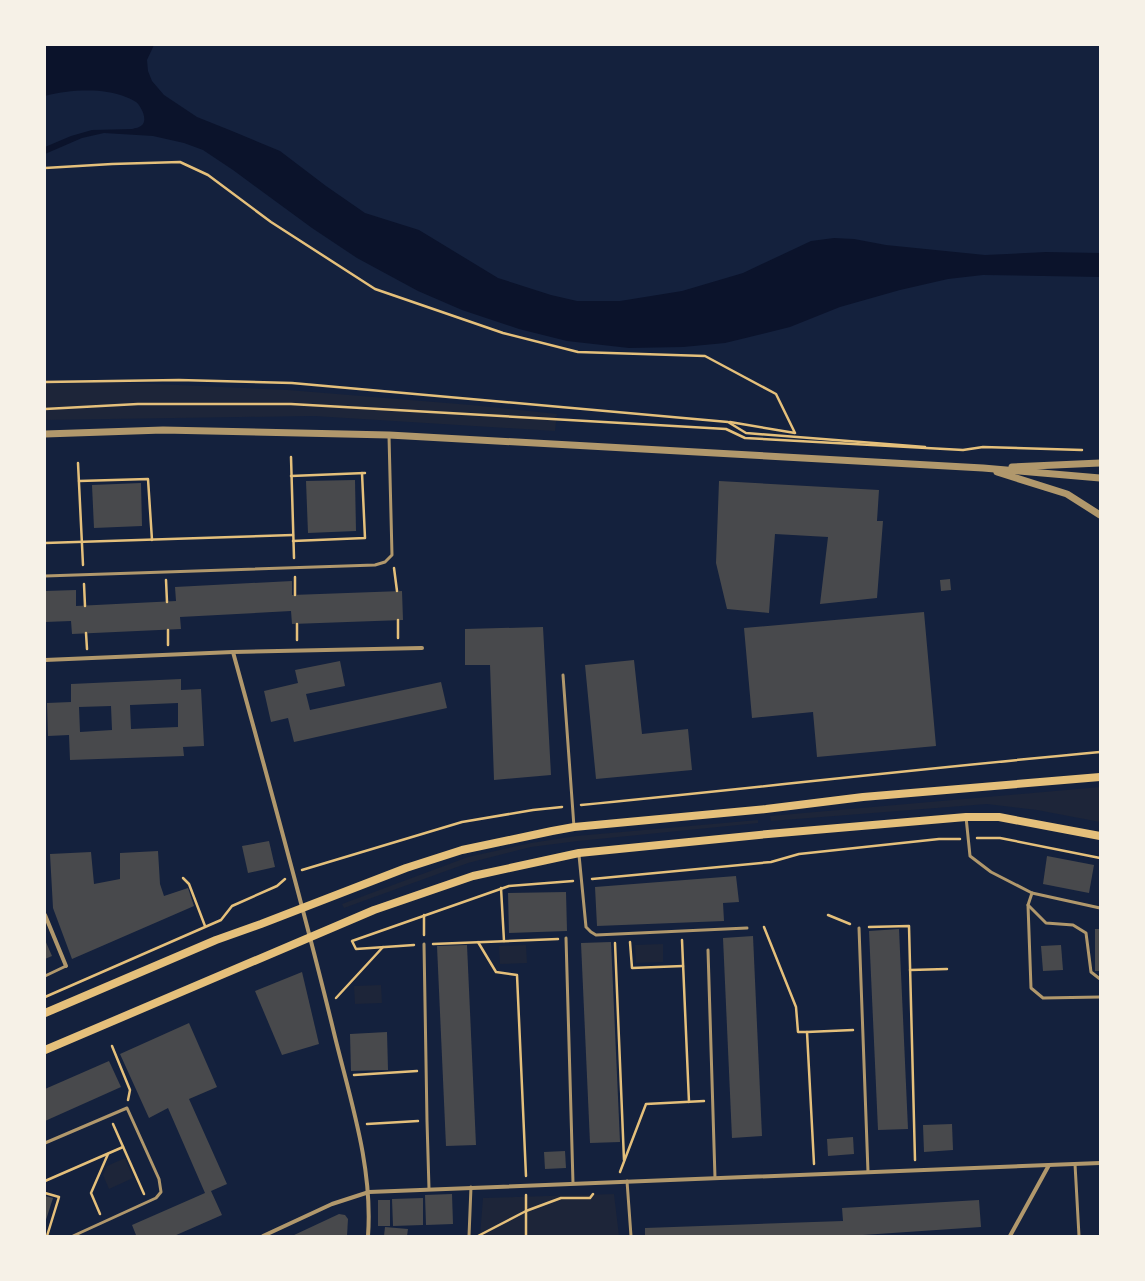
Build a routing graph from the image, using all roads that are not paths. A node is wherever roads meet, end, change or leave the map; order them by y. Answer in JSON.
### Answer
{"nodes":[{"id":1,"x":45,"y":434,"type":"edge"},
{"id":2,"x":389,"y":435,"type":"junction"},
{"id":3,"x":1100,"y":463,"type":"edge"},
{"id":4,"x":983,"y":468,"type":"junction"},
{"id":5,"x":1100,"y":478,"type":"edge"},
{"id":6,"x":1100,"y":516,"type":"edge"},
{"id":7,"x":45,"y":576,"type":"edge"},
{"id":8,"x":422,"y":648,"type":"dead end"},
{"id":9,"x":233,"y":652,"type":"junction"},
{"id":10,"x":45,"y":660,"type":"edge"},
{"id":11,"x":564,"y":675,"type":"dead end"},
{"id":12,"x":1100,"y":777,"type":"edge"},
{"id":13,"x":966,"y":817,"type":"junction"},
{"id":14,"x":574,"y":827,"type":"junction"},
{"id":15,"x":1100,"y":836,"type":"edge"},
{"id":16,"x":579,"y":853,"type":"junction"},
{"id":17,"x":1032,"y":893,"type":"junction"},
{"id":18,"x":1028,"y":905,"type":"junction"},
{"id":19,"x":302,"y":908,"type":"junction"},
{"id":20,"x":1100,"y":908,"type":"edge"},
{"id":21,"x":45,"y":915,"type":"edge"},
{"id":22,"x":747,"y":928,"type":"dead end"},
{"id":23,"x":859,"y":928,"type":"road end"},
{"id":24,"x":310,"y":936,"type":"junction"},
{"id":25,"x":566,"y":938,"type":"road end"},
{"id":26,"x":424,"y":944,"type":"road end"},
{"id":27,"x":708,"y":950,"type":"dead end"},
{"id":28,"x":66,"y":966,"type":"joint"},
{"id":29,"x":45,"y":976,"type":"edge"},
{"id":30,"x":1100,"y":979,"type":"edge"},
{"id":31,"x":1100,"y":997,"type":"edge"},
{"id":32,"x":45,"y":1013,"type":"edge"},
{"id":33,"x":45,"y":1050,"type":"edge"},
{"id":34,"x":45,"y":1143,"type":"edge"},
{"id":35,"x":1100,"y":1163,"type":"edge"},
{"id":36,"x":1076,"y":1164,"type":"junction"},
{"id":37,"x":1049,"y":1165,"type":"junction"},
{"id":38,"x":868,"y":1172,"type":"junction"},
{"id":39,"x":715,"y":1178,"type":"junction"},
{"id":40,"x":627,"y":1182,"type":"junction"},
{"id":41,"x":573,"y":1183,"type":"junction"},
{"id":42,"x":471,"y":1187,"type":"junction"},
{"id":43,"x":429,"y":1189,"type":"junction"},
{"id":44,"x":369,"y":1192,"type":"junction"},
{"id":45,"x":72,"y":1236,"type":"edge"},
{"id":46,"x":263,"y":1236,"type":"edge"},
{"id":47,"x":368,"y":1236,"type":"edge"},
{"id":48,"x":469,"y":1236,"type":"edge"},
{"id":49,"x":631,"y":1236,"type":"edge"},
{"id":50,"x":1010,"y":1236,"type":"edge"},
{"id":51,"x":1079,"y":1236,"type":"edge"}],
"edges":[{"from":1,"to":2,"type":"street"},
{"from":2,"to":4,"type":"street"},
{"from":2,"to":7,"type":"lane"},
{"from":3,"to":4,"type":"street"},
{"from":4,"to":5,"type":"street"},
{"from":4,"to":6,"type":"street"},
{"from":8,"to":9,"type":"street"},
{"from":9,"to":10,"type":"street"},
{"from":9,"to":19,"type":"street"},
{"from":11,"to":14,"type":"lane"},
{"from":12,"to":14,"type":"main road"},
{"from":13,"to":15,"type":"main road"},
{"from":13,"to":16,"type":"main road"},
{"from":13,"to":17,"type":"lane"},
{"from":14,"to":19,"type":"main road"},
{"from":16,"to":22,"type":"lane"},
{"from":16,"to":24,"type":"main road"},
{"from":17,"to":18,"type":"lane"},
{"from":17,"to":20,"type":"lane"},
{"from":18,"to":30,"type":"lane"},
{"from":18,"to":31,"type":"lane"},
{"from":19,"to":24,"type":"street"},
{"from":19,"to":32,"type":"main road"},
{"from":21,"to":28,"type":"street"},
{"from":23,"to":38,"type":"lane"},
{"from":24,"to":33,"type":"main road"},
{"from":24,"to":44,"type":"street"},
{"from":25,"to":41,"type":"lane"},
{"from":26,"to":43,"type":"lane"},
{"from":27,"to":39,"type":"lane"},
{"from":28,"to":29,"type":"lane"},
{"from":34,"to":45,"type":"lane"},
{"from":35,"to":36,"type":"street"},
{"from":36,"to":37,"type":"street"},
{"from":36,"to":51,"type":"lane"},
{"from":37,"to":38,"type":"street"},
{"from":37,"to":50,"type":"street"},
{"from":38,"to":39,"type":"street"},
{"from":39,"to":40,"type":"street"},
{"from":40,"to":41,"type":"street"},
{"from":40,"to":49,"type":"lane"},
{"from":41,"to":42,"type":"street"},
{"from":42,"to":43,"type":"street"},
{"from":42,"to":48,"type":"lane"},
{"from":43,"to":44,"type":"street"},
{"from":44,"to":46,"type":"street"},
{"from":44,"to":47,"type":"street"}]}
